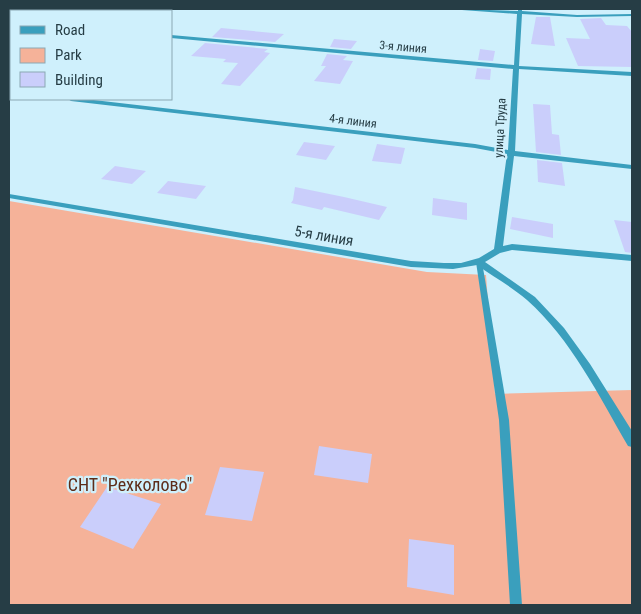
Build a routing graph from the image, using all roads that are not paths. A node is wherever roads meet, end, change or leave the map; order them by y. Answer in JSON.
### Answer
{"nodes":[{"id":1,"x":462,"y":9,"type":"edge"},
{"id":2,"x":520,"y":11,"type":"edge"},
{"id":3,"x":632,"y":15,"type":"edge"},
{"id":4,"x":172,"y":36,"type":"edge"},
{"id":5,"x":515,"y":67,"type":"junction"},
{"id":6,"x":632,"y":74,"type":"edge"},
{"id":7,"x":80,"y":100,"type":"edge"},
{"id":8,"x":511,"y":153,"type":"junction"},
{"id":9,"x":632,"y":167,"type":"edge"},
{"id":10,"x":9,"y":196,"type":"edge"},
{"id":11,"x":498,"y":248,"type":"junction"},
{"id":12,"x":632,"y":258,"type":"edge"},
{"id":13,"x":479,"y":262,"type":"junction"},
{"id":14,"x":632,"y":442,"type":"edge"},
{"id":15,"x":516,"y":605,"type":"edge"}],
"edges":[{"from":1,"to":2,"type":"street"},
{"from":2,"to":3,"type":"street"},
{"from":2,"to":5,"type":"street","name":"улица Труда"},
{"from":4,"to":5,"type":"street","name":"3-я линия"},
{"from":5,"to":6,"type":"street","name":"3-я линия"},
{"from":5,"to":8,"type":"street","name":"улица Труда"},
{"from":7,"to":8,"type":"street","name":"4-я линия"},
{"from":8,"to":9,"type":"street","name":"4-я линия"},
{"from":8,"to":11,"type":"street","name":"улица Труда"},
{"from":10,"to":13,"type":"street","name":"5-я линия"},
{"from":11,"to":12,"type":"street"},
{"from":11,"to":13,"type":"street","name":"5-я линия"},
{"from":13,"to":14,"type":"street"},
{"from":13,"to":15,"type":"lane"}]}
